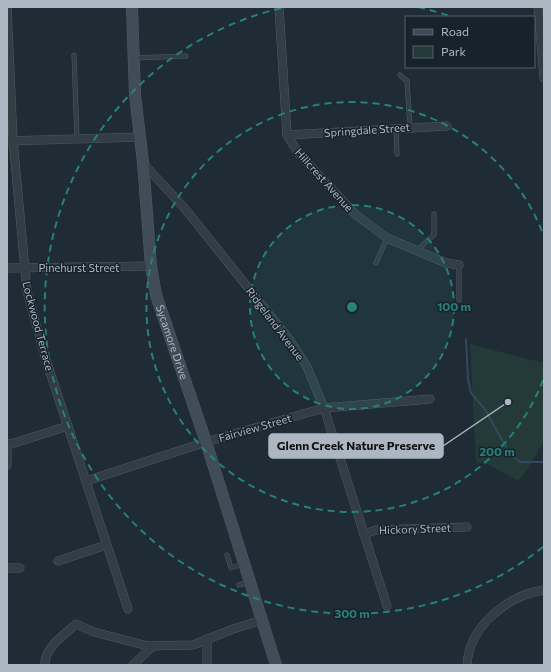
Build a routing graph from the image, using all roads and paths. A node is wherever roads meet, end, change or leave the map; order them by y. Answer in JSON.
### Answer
{"nodes":[{"id":1,"x":7,"y":7,"type":"edge"},
{"id":2,"x":132,"y":7,"type":"edge"},
{"id":3,"x":279,"y":7,"type":"edge"},
{"id":4,"x":538,"y":7,"type":"edge"},
{"id":5,"x":542,"y":30,"type":"edge"},
{"id":6,"x":74,"y":55,"type":"dead end"},
{"id":7,"x":186,"y":56,"type":"dead end"},
{"id":8,"x":134,"y":58,"type":"junction"},
{"id":9,"x":400,"y":75,"type":"dead end"},
{"id":10,"x":544,"y":78,"type":"edge"},
{"id":11,"x":447,"y":126,"type":"dead end"},
{"id":12,"x":410,"y":127,"type":"junction"},
{"id":13,"x":396,"y":129,"type":"junction"},
{"id":14,"x":287,"y":135,"type":"junction"},
{"id":15,"x":140,"y":137,"type":"junction"},
{"id":16,"x":77,"y":139,"type":"junction"},
{"id":17,"x":10,"y":140,"type":"edge"},
{"id":18,"x":397,"y":154,"type":"dead end"},
{"id":19,"x":143,"y":162,"type":"junction"},
{"id":20,"x":434,"y":214,"type":"dead end"},
{"id":21,"x":387,"y":238,"type":"junction"},
{"id":22,"x":417,"y":251,"type":"junction"},
{"id":23,"x":376,"y":263,"type":"dead end"},
{"id":24,"x":459,"y":265,"type":"joint"},
{"id":25,"x":151,"y":266,"type":"junction"},
{"id":26,"x":7,"y":268,"type":"edge"},
{"id":27,"x":24,"y":268,"type":"junction"},
{"id":28,"x":459,"y":300,"type":"dead end"},
{"id":29,"x":430,"y":399,"type":"dead end"},
{"id":30,"x":324,"y":408,"type":"junction"},
{"id":31,"x":68,"y":426,"type":"junction"},
{"id":32,"x":206,"y":442,"type":"junction"},
{"id":33,"x":7,"y":444,"type":"edge"},
{"id":34,"x":7,"y":465,"type":"edge"},
{"id":35,"x":86,"y":481,"type":"junction"},
{"id":36,"x":467,"y":527,"type":"dead end"},
{"id":37,"x":364,"y":534,"type":"junction"},
{"id":38,"x":106,"y":546,"type":"junction"},
{"id":39,"x":227,"y":555,"type":"dead end"},
{"id":40,"x":58,"y":561,"type":"dead end"},
{"id":41,"x":244,"y":563,"type":"junction"},
{"id":42,"x":7,"y":568,"type":"edge"},
{"id":43,"x":20,"y":568,"type":"dead end"},
{"id":44,"x":544,"y":590,"type":"edge"},
{"id":45,"x":387,"y":606,"type":"dead end"},
{"id":46,"x":128,"y":609,"type":"dead end"},
{"id":47,"x":262,"y":620,"type":"junction"},
{"id":48,"x":207,"y":639,"type":"junction"},
{"id":49,"x":153,"y":646,"type":"junction"},
{"id":50,"x":45,"y":665,"type":"edge"},
{"id":51,"x":132,"y":665,"type":"edge"},
{"id":52,"x":207,"y":665,"type":"edge"},
{"id":53,"x":276,"y":665,"type":"edge"},
{"id":54,"x":467,"y":665,"type":"edge"}],
"edges":[{"from":1,"to":17,"type":"street","name":"Lockwood Terrace"},
{"from":2,"to":8,"type":"street","name":"Sycamore Drive"},
{"from":3,"to":14,"type":"street","name":"Hillcrest Avenue"},
{"from":4,"to":5,"type":"street"},
{"from":5,"to":10,"type":"street"},
{"from":6,"to":16,"type":"lane"},
{"from":7,"to":8,"type":"lane"},
{"from":8,"to":15,"type":"street","name":"Sycamore Drive"},
{"from":9,"to":12,"type":"lane"},
{"from":11,"to":12,"type":"street","name":"Springdale Street"},
{"from":12,"to":13,"type":"street","name":"Springdale Street"},
{"from":13,"to":14,"type":"street","name":"Springdale Street"},
{"from":13,"to":18,"type":"lane"},
{"from":14,"to":21,"type":"street","name":"Hillcrest Avenue"},
{"from":15,"to":16,"type":"street"},
{"from":15,"to":19,"type":"street","name":"Sycamore Drive"},
{"from":16,"to":17,"type":"street"},
{"from":17,"to":27,"type":"street","name":"Lockwood Terrace"},
{"from":19,"to":25,"type":"street","name":"Sycamore Drive"},
{"from":19,"to":30,"type":"street","name":"Ridgeland Avenue"},
{"from":20,"to":22,"type":"lane"},
{"from":21,"to":22,"type":"street","name":"Hillcrest Avenue"},
{"from":21,"to":23,"type":"lane"},
{"from":22,"to":24,"type":"street","name":"Hillcrest Avenue"},
{"from":24,"to":28,"type":"lane"},
{"from":25,"to":27,"type":"street","name":"Pinehurst Street"},
{"from":25,"to":32,"type":"street","name":"Sycamore Drive"},
{"from":26,"to":27,"type":"street","name":"Pinehurst Street"},
{"from":27,"to":31,"type":"street","name":"Lockwood Terrace"},
{"from":29,"to":30,"type":"street","name":"Fairview Street"},
{"from":30,"to":32,"type":"street","name":"Fairview Street"},
{"from":30,"to":37,"type":"street","name":"Ridgeland Avenue"},
{"from":31,"to":33,"type":"street"},
{"from":31,"to":35,"type":"street","name":"Lockwood Terrace"},
{"from":32,"to":35,"type":"street","name":"Fairview Street"},
{"from":32,"to":41,"type":"street","name":"Sycamore Drive"},
{"from":33,"to":34,"type":"street"},
{"from":35,"to":38,"type":"street","name":"Lockwood Terrace"},
{"from":36,"to":37,"type":"street","name":"Hickory Street"},
{"from":37,"to":45,"type":"street","name":"Ridgeland Avenue"},
{"from":38,"to":40,"type":"street"},
{"from":38,"to":46,"type":"street","name":"Lockwood Terrace"},
{"from":39,"to":41,"type":"lane"},
{"from":41,"to":47,"type":"street","name":"Sycamore Drive"},
{"from":42,"to":43,"type":"street"},
{"from":44,"to":54,"type":"street"},
{"from":47,"to":48,"type":"street"},
{"from":47,"to":53,"type":"street","name":"Sycamore Drive"},
{"from":48,"to":49,"type":"street"},
{"from":48,"to":52,"type":"street"},
{"from":49,"to":50,"type":"street"},
{"from":49,"to":51,"type":"street"}]}
